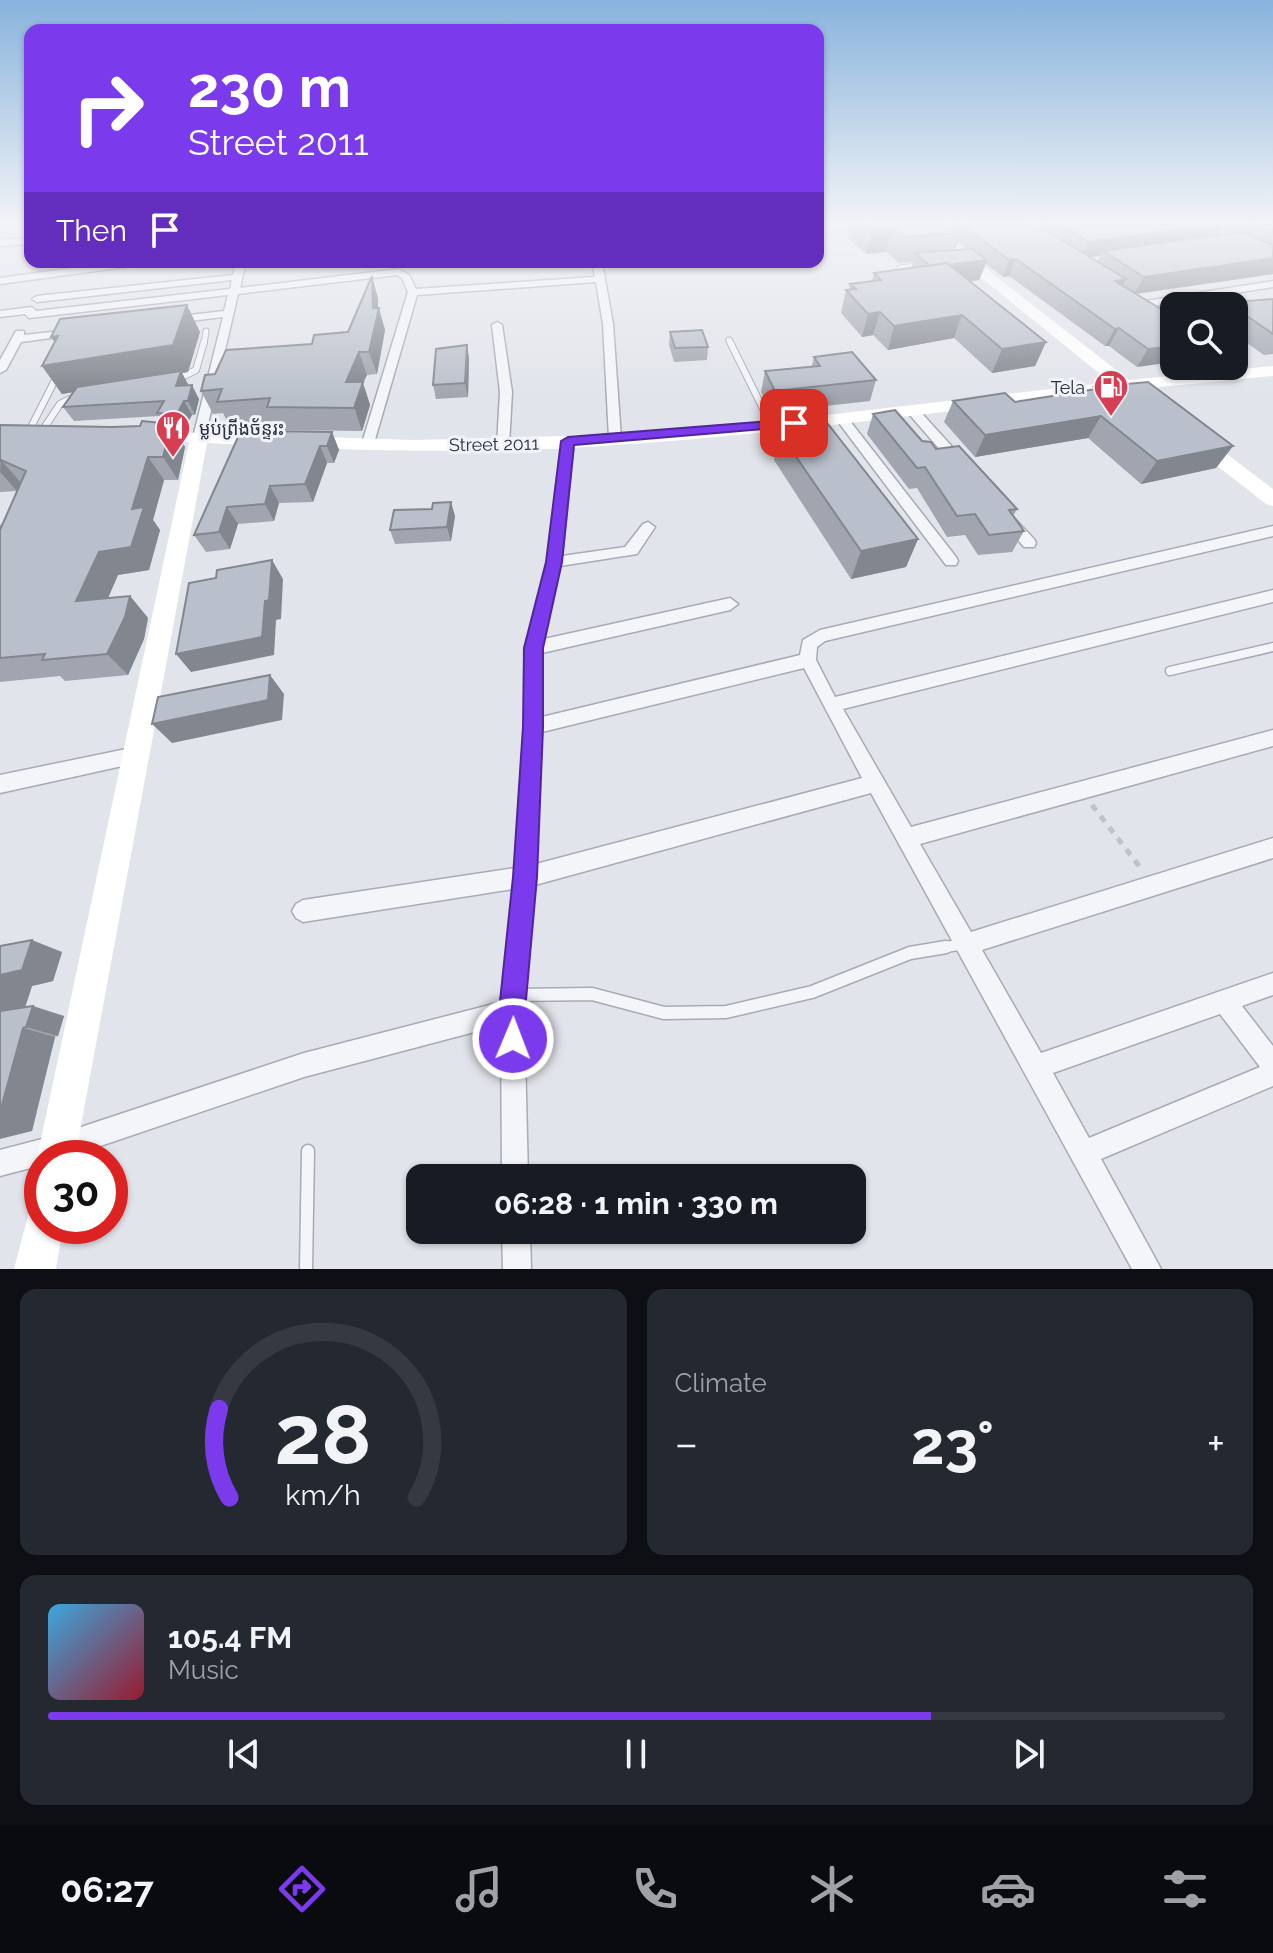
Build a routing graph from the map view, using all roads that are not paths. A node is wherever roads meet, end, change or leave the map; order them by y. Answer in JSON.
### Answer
{"nodes":[{"id":1,"x":47,"y":280,"type":"edge"},
{"id":2,"x":208,"y":280,"type":"edge"},
{"id":3,"x":236,"y":280,"type":"edge"},
{"id":4,"x":317,"y":280,"type":"edge"},
{"id":5,"x":407,"y":280,"type":"edge"},
{"id":6,"x":582,"y":280,"type":"edge"},
{"id":7,"x":600,"y":280,"type":"edge"},
{"id":8,"x":990,"y":280,"type":"edge"},
{"id":9,"x":1273,"y":284,"type":"edge"},
{"id":10,"x":232,"y":290,"type":"junction"},
{"id":11,"x":413,"y":292,"type":"junction"},
{"id":12,"x":1126,"y":297,"type":"edge"},
{"id":13,"x":37,"y":299,"type":"junction"},
{"id":14,"x":1139,"y":305,"type":"junction"},
{"id":15,"x":30,"y":313,"type":"junction"},
{"id":16,"x":0,"y":314,"type":"edge"},
{"id":17,"x":227,"y":314,"type":"junction"},
{"id":18,"x":1155,"y":316,"type":"edge"},
{"id":19,"x":167,"y":321,"type":"edge"},
{"id":20,"x":497,"y":325,"type":"dead end"},
{"id":21,"x":206,"y":331,"type":"dead end"},
{"id":22,"x":77,"y":332,"type":"edge"},
{"id":23,"x":17,"y":339,"type":"junction"},
{"id":24,"x":729,"y":340,"type":"dead end"},
{"id":25,"x":65,"y":360,"type":"edge"},
{"id":26,"x":0,"y":370,"type":"edge"},
{"id":27,"x":1248,"y":370,"type":"edge"},
{"id":28,"x":1273,"y":371,"type":"edge"},
{"id":29,"x":1168,"y":380,"type":"edge"},
{"id":30,"x":169,"y":381,"type":"edge"},
{"id":31,"x":1126,"y":386,"type":"junction"},
{"id":32,"x":82,"y":394,"type":"edge"},
{"id":33,"x":1148,"y":404,"type":"edge"},
{"id":34,"x":913,"y":411,"type":"junction"},
{"id":35,"x":842,"y":419,"type":"junction"},
{"id":36,"x":771,"y":425,"type":"junction"},
{"id":37,"x":1185,"y":432,"type":"edge"},
{"id":38,"x":121,"y":434,"type":"edge"},
{"id":39,"x":199,"y":437,"type":"junction"},
{"id":40,"x":615,"y":438,"type":"junction"},
{"id":41,"x":568,"y":441,"type":"junction"},
{"id":42,"x":368,"y":443,"type":"junction"},
{"id":43,"x":503,"y":445,"type":"junction"},
{"id":44,"x":966,"y":471,"type":"edge"},
{"id":45,"x":1273,"y":499,"type":"edge"},
{"id":46,"x":997,"y":507,"type":"edge"},
{"id":47,"x":648,"y":527,"type":"dead end"},
{"id":48,"x":1273,"y":531,"type":"edge"},
{"id":49,"x":1029,"y":543,"type":"dead end"},
{"id":50,"x":951,"y":561,"type":"dead end"},
{"id":51,"x":554,"y":562,"type":"junction"},
{"id":52,"x":1273,"y":596,"type":"edge"},
{"id":53,"x":730,"y":604,"type":"dead end"},
{"id":54,"x":1273,"y":647,"type":"edge"},
{"id":55,"x":534,"y":648,"type":"junction"},
{"id":56,"x":808,"y":660,"type":"junction"},
{"id":57,"x":1170,"y":671,"type":"dead end"},
{"id":58,"x":831,"y":705,"type":"junction"},
{"id":59,"x":533,"y":727,"type":"junction"},
{"id":60,"x":1273,"y":738,"type":"edge"},
{"id":61,"x":136,"y":755,"type":"junction"},
{"id":62,"x":875,"y":783,"type":"junction"},
{"id":63,"x":0,"y":784,"type":"edge"},
{"id":64,"x":906,"y":838,"type":"junction"},
{"id":65,"x":1273,"y":848,"type":"edge"},
{"id":66,"x":525,"y":877,"type":"junction"},
{"id":67,"x":303,"y":911,"type":"dead end"},
{"id":68,"x":966,"y":944,"type":"junction"},
{"id":69,"x":1273,"y":984,"type":"edge"},
{"id":70,"x":1224,"y":1001,"type":"junction"},
{"id":71,"x":513,"y":1003,"type":"junction"},
{"id":72,"x":1273,"y":1065,"type":"edge"},
{"id":73,"x":1036,"y":1067,"type":"junction"},
{"id":74,"x":1273,"y":1074,"type":"edge"},
{"id":75,"x":59,"y":1140,"type":"edge"},
{"id":76,"x":93,"y":1140,"type":"edge"},
{"id":77,"x":308,"y":1151,"type":"dead end"},
{"id":78,"x":1083,"y":1153,"type":"junction"},
{"id":79,"x":24,"y":1159,"type":"edge"},
{"id":80,"x":0,"y":1163,"type":"edge"},
{"id":81,"x":515,"y":1164,"type":"edge"},
{"id":82,"x":40,"y":1244,"type":"edge"},
{"id":83,"x":516,"y":1244,"type":"edge"},
{"id":84,"x":35,"y":1269,"type":"edge"},
{"id":85,"x":306,"y":1269,"type":"edge"},
{"id":86,"x":517,"y":1269,"type":"edge"},
{"id":87,"x":1147,"y":1269,"type":"edge"}],
"edges":[{"from":1,"to":13,"type":"street"},
{"from":2,"to":13,"type":"street"},
{"from":3,"to":10,"type":"street"},
{"from":4,"to":10,"type":"street"},
{"from":5,"to":11,"type":"street"},
{"from":6,"to":11,"type":"street"},
{"from":7,"to":40,"type":"street"},
{"from":8,"to":31,"type":"main road"},
{"from":9,"to":14,"type":"street"},
{"from":10,"to":15,"type":"street"},
{"from":10,"to":17,"type":"street"},
{"from":11,"to":42,"type":"street"},
{"from":12,"to":14,"type":"street"},
{"from":13,"to":15,"type":"street"},
{"from":14,"to":18,"type":"street"},
{"from":15,"to":16,"type":"street"},
{"from":15,"to":23,"type":"street"},
{"from":17,"to":19,"type":"street"},
{"from":17,"to":39,"type":"street"},
{"from":20,"to":43,"type":"street"},
{"from":21,"to":30,"type":"lane"},
{"from":22,"to":23,"type":"street"},
{"from":23,"to":26,"type":"street"},
{"from":24,"to":36,"type":"lane"},
{"from":25,"to":32,"type":"lane"},
{"from":27,"to":28,"type":"main road","name":"Street 2011"},
{"from":29,"to":31,"type":"main road","name":"Street 2011"},
{"from":31,"to":33,"type":"main road"},
{"from":31,"to":34,"type":"main road","name":"Street 2011"},
{"from":34,"to":35,"type":"main road","name":"Street 2011"},
{"from":34,"to":44,"type":"street"},
{"from":35,"to":36,"type":"main road","name":"Street 2011"},
{"from":35,"to":50,"type":"street"},
{"from":36,"to":40,"type":"main road","name":"Street 2011"},
{"from":37,"to":45,"type":"main road"},
{"from":38,"to":39,"type":"main road","name":"Street 2011"},
{"from":39,"to":42,"type":"main road","name":"Street 2011"},
{"from":39,"to":61,"type":"main road"},
{"from":40,"to":41,"type":"main road","name":"Street 2011"},
{"from":41,"to":43,"type":"main road","name":"Street 2011"},
{"from":41,"to":51,"type":"street"},
{"from":42,"to":43,"type":"main road","name":"Street 2011"},
{"from":46,"to":49,"type":"street"},
{"from":47,"to":51,"type":"street"},
{"from":48,"to":56,"type":"street"},
{"from":51,"to":55,"type":"street"},
{"from":52,"to":58,"type":"street"},
{"from":53,"to":55,"type":"street"},
{"from":54,"to":57,"type":"lane"},
{"from":55,"to":59,"type":"street"},
{"from":56,"to":58,"type":"street"},
{"from":56,"to":59,"type":"street"},
{"from":58,"to":62,"type":"street"},
{"from":59,"to":66,"type":"street"},
{"from":60,"to":64,"type":"street"},
{"from":61,"to":63,"type":"street"},
{"from":61,"to":75,"type":"main road"},
{"from":62,"to":64,"type":"street"},
{"from":62,"to":66,"type":"street"},
{"from":64,"to":68,"type":"street"},
{"from":65,"to":68,"type":"street"},
{"from":66,"to":67,"type":"street"},
{"from":66,"to":71,"type":"street"},
{"from":68,"to":71,"type":"lane"},
{"from":68,"to":73,"type":"street"},
{"from":69,"to":70,"type":"street"},
{"from":70,"to":72,"type":"street"},
{"from":70,"to":73,"type":"street"},
{"from":71,"to":76,"type":"street"},
{"from":71,"to":81,"type":"street"},
{"from":73,"to":78,"type":"street"},
{"from":74,"to":78,"type":"street"},
{"from":77,"to":85,"type":"lane"},
{"from":78,"to":87,"type":"street"},
{"from":79,"to":80,"type":"street"},
{"from":82,"to":84,"type":"main road"},
{"from":83,"to":86,"type":"street"}]}
